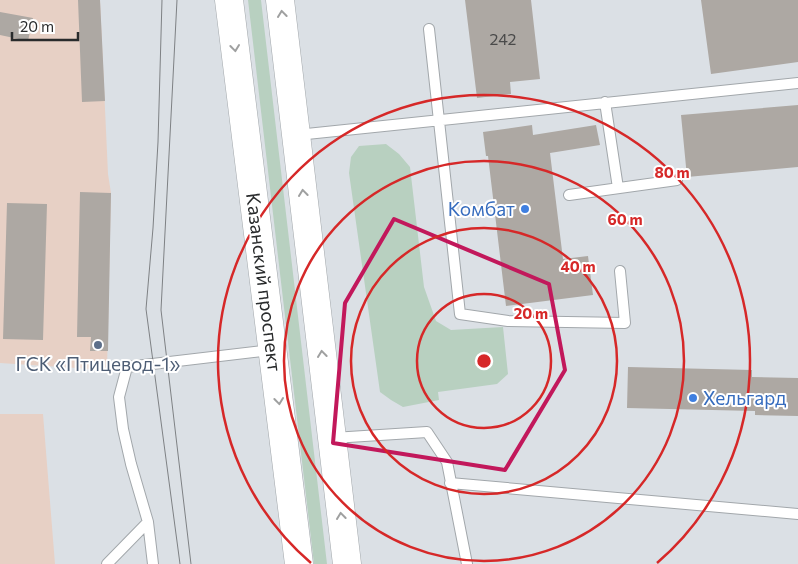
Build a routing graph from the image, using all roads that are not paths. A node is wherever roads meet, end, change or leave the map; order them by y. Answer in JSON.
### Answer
{"nodes":[{"id":1,"x":229,"y":0,"type":"edge"},
{"id":2,"x":280,"y":0,"type":"edge"},
{"id":3,"x":429,"y":29,"type":"dead end"},
{"id":4,"x":798,"y":83,"type":"edge"},
{"id":5,"x":606,"y":102,"type":"junction"},
{"id":6,"x":439,"y":120,"type":"junction"},
{"id":7,"x":296,"y":136,"type":"junction"},
{"id":8,"x":677,"y":180,"type":"dead end"},
{"id":9,"x":618,"y":188,"type":"junction"},
{"id":10,"x":569,"y":195,"type":"dead end"},
{"id":11,"x":620,"y":271,"type":"dead end"},
{"id":12,"x":272,"y":350,"type":"junction"},
{"id":13,"x":332,"y":438,"type":"junction"},
{"id":14,"x":450,"y":483,"type":"junction"},
{"id":15,"x":798,"y":514,"type":"edge"},
{"id":16,"x":148,"y":522,"type":"junction"},
{"id":17,"x":107,"y":564,"type":"edge"},
{"id":18,"x":153,"y":564,"type":"edge"},
{"id":19,"x":300,"y":564,"type":"edge"},
{"id":20,"x":347,"y":564,"type":"edge"},
{"id":21,"x":467,"y":564,"type":"edge"}],
"edges":[{"from":1,"to":12,"type":"main road","name":"Казанский проспект","one_way":true},
{"from":7,"to":2,"type":"main road","one_way":true},
{"from":3,"to":6,"type":"lane"},
{"from":4,"to":5,"type":"lane"},
{"from":5,"to":6,"type":"lane"},
{"from":5,"to":9,"type":"lane"},
{"from":6,"to":7,"type":"lane"},
{"from":6,"to":11,"type":"lane"},
{"from":13,"to":7,"type":"main road","one_way":true},
{"from":8,"to":9,"type":"lane"},
{"from":9,"to":10,"type":"lane"},
{"from":12,"to":16,"type":"lane"},
{"from":12,"to":19,"type":"main road","name":"Казанский проспект","one_way":true},
{"from":13,"to":14,"type":"lane"},
{"from":20,"to":13,"type":"main road","one_way":true},
{"from":14,"to":15,"type":"lane"},
{"from":14,"to":21,"type":"lane"},
{"from":16,"to":17,"type":"lane"},
{"from":16,"to":18,"type":"lane"}]}
